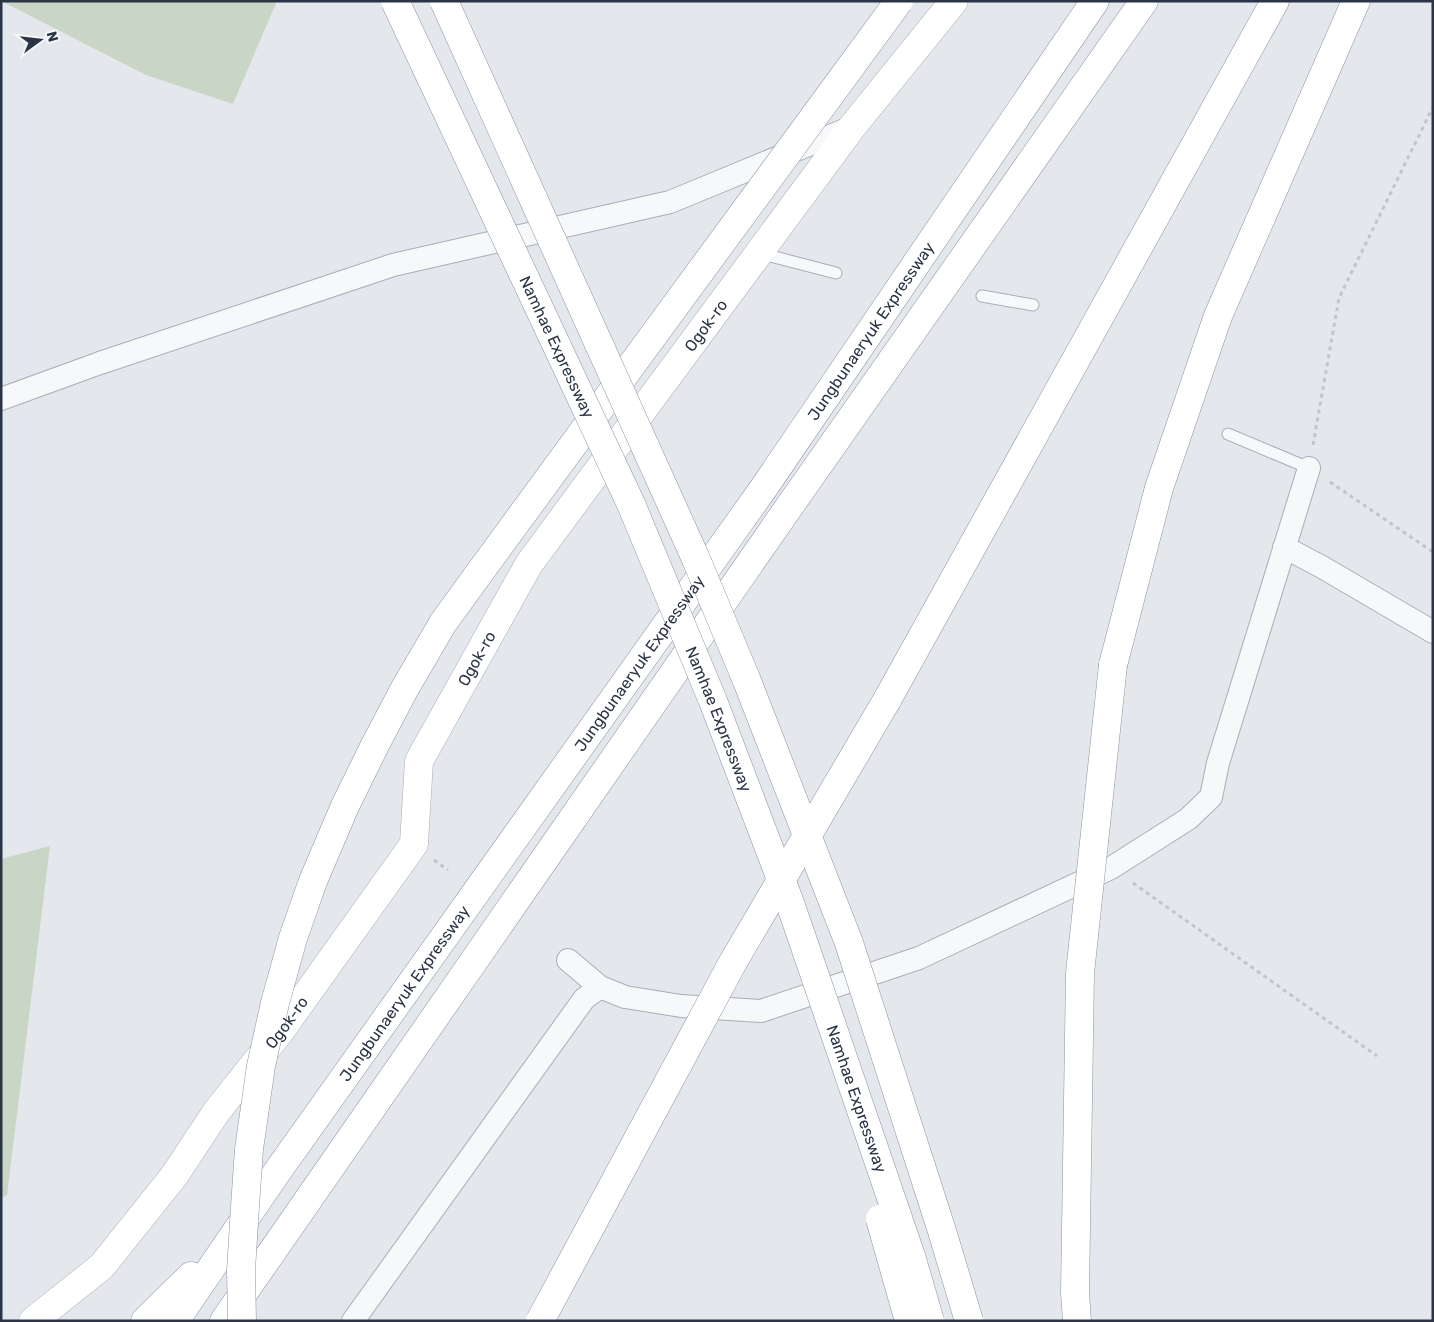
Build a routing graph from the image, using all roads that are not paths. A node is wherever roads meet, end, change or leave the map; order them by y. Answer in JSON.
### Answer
{"nodes":[{"id":1,"x":394,"y":1,"type":"edge"},
{"id":2,"x":444,"y":1,"type":"edge"},
{"id":3,"x":899,"y":1,"type":"edge"},
{"id":4,"x":954,"y":1,"type":"edge"},
{"id":5,"x":1095,"y":1,"type":"edge"},
{"id":6,"x":1144,"y":1,"type":"edge"},
{"id":7,"x":1275,"y":1,"type":"edge"},
{"id":8,"x":1356,"y":1,"type":"edge"},
{"id":9,"x":852,"y":127,"type":"junction"},
{"id":10,"x":759,"y":253,"type":"junction"},
{"id":11,"x":836,"y":273,"type":"dead end"},
{"id":12,"x":982,"y":296,"type":"dead end"},
{"id":13,"x":1032,"y":305,"type":"dead end"},
{"id":14,"x":1,"y":399,"type":"edge"},
{"id":15,"x":1228,"y":434,"type":"dead end"},
{"id":16,"x":1309,"y":468,"type":"joint"},
{"id":17,"x":1284,"y":547,"type":"junction"},
{"id":18,"x":1433,"y":632,"type":"edge"},
{"id":19,"x":790,"y":903,"type":"junction"},
{"id":20,"x":568,"y":960,"type":"dead end"},
{"id":21,"x":600,"y":987,"type":"junction"},
{"id":22,"x":238,"y":1229,"type":"junction"},
{"id":23,"x":33,"y":1321,"type":"edge"},
{"id":24,"x":145,"y":1321,"type":"edge"},
{"id":25,"x":158,"y":1321,"type":"edge"},
{"id":26,"x":174,"y":1321,"type":"edge"},
{"id":27,"x":224,"y":1321,"type":"edge"},
{"id":28,"x":242,"y":1321,"type":"edge"},
{"id":29,"x":353,"y":1321,"type":"edge"},
{"id":30,"x":540,"y":1321,"type":"edge"},
{"id":31,"x":908,"y":1321,"type":"edge"},
{"id":32,"x":930,"y":1321,"type":"edge"},
{"id":33,"x":969,"y":1321,"type":"edge"},
{"id":34,"x":1076,"y":1321,"type":"edge"}],
"edges":[{"from":1,"to":19,"type":"main road","name":"Namhae Expressway","bridge":true},
{"from":2,"to":33,"type":"main road","bridge":true},
{"from":3,"to":28,"type":"main road","bridge":true},
{"from":4,"to":9,"type":"main road","name":"Ogok-ro"},
{"from":5,"to":22,"type":"main road","name":"Jungbunaeryuk Expressway"},
{"from":6,"to":27,"type":"main road","name":"Jungbunaeryuk Expressway"},
{"from":7,"to":30,"type":"main road","bridge":true},
{"from":8,"to":34,"type":"main road","bridge":true},
{"from":9,"to":10,"type":"main road","name":"Ogok-ro"},
{"from":9,"to":14,"type":"street"},
{"from":10,"to":11,"type":"lane"},
{"from":10,"to":23,"type":"main road","name":"Ogok-ro"},
{"from":12,"to":13,"type":"lane"},
{"from":15,"to":16,"type":"lane"},
{"from":16,"to":17,"type":"street"},
{"from":17,"to":18,"type":"street"},
{"from":17,"to":21,"type":"street"},
{"from":19,"to":31,"type":"main road","bridge":true},
{"from":19,"to":32,"type":"main road","name":"Namhae Expressway","bridge":true},
{"from":20,"to":21,"type":"street"},
{"from":21,"to":29,"type":"street"},
{"from":22,"to":24,"type":"main road"},
{"from":22,"to":25,"type":"main road"},
{"from":22,"to":26,"type":"main road","name":"Jungbunaeryuk Expressway"}]}
